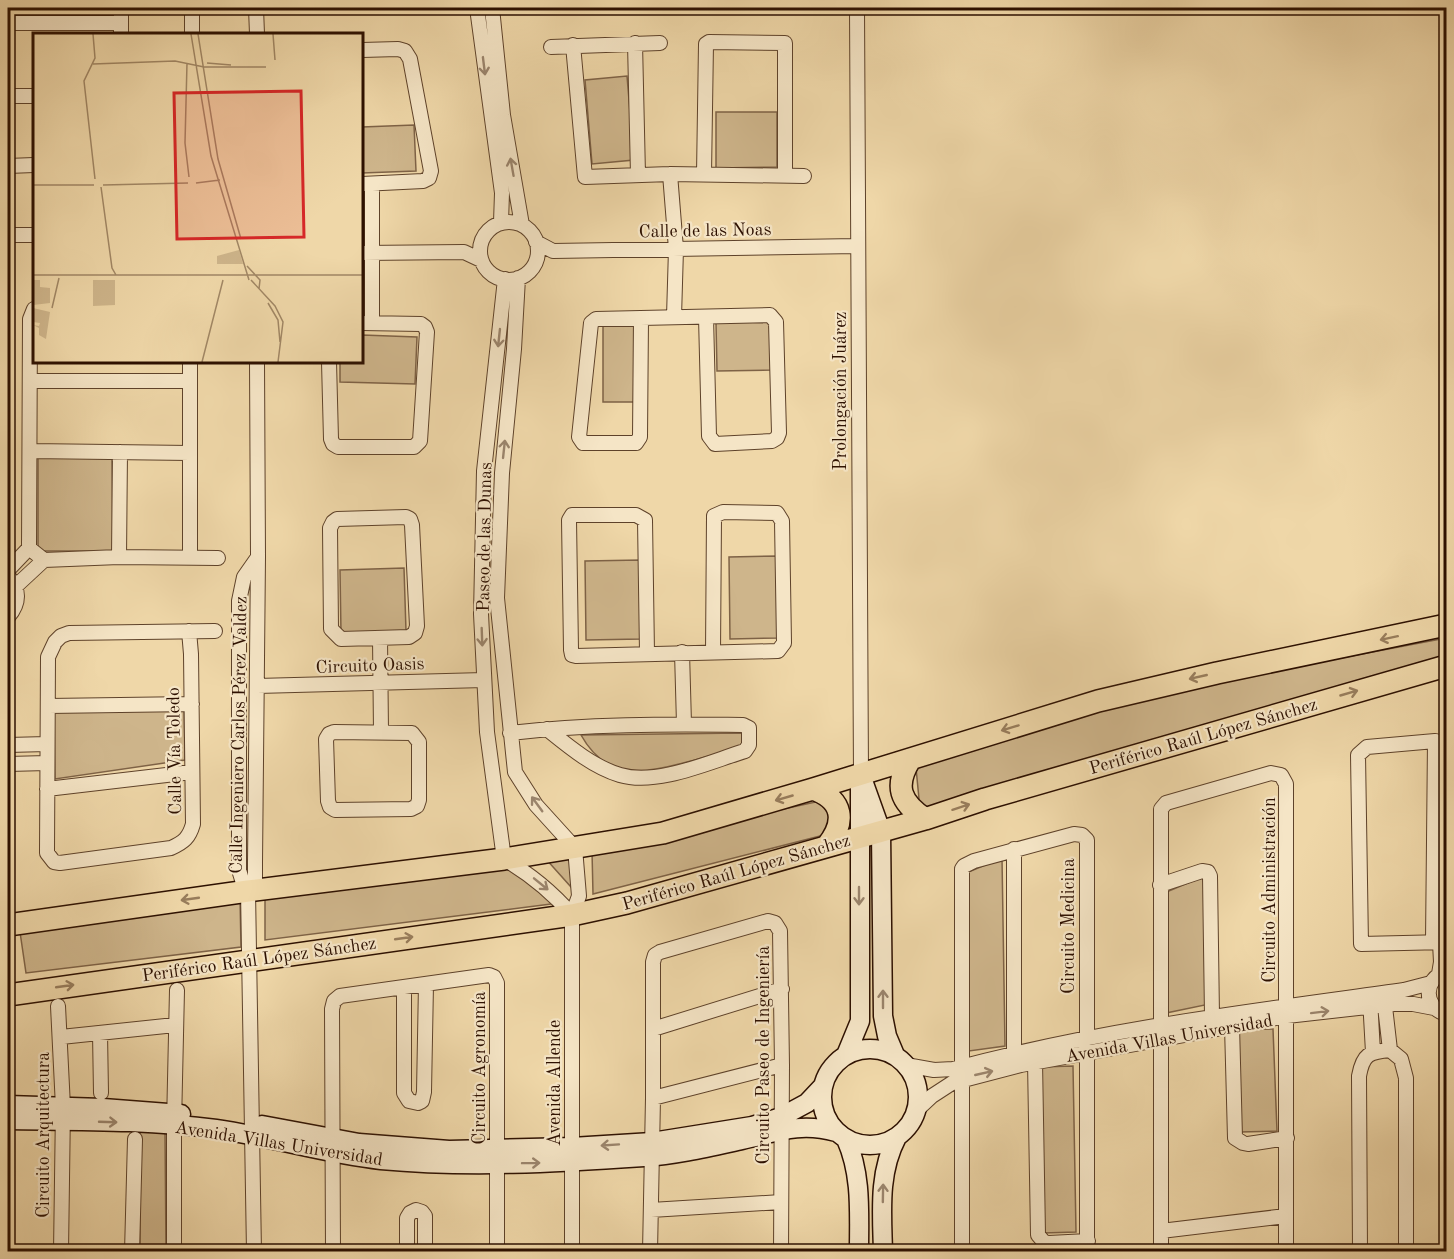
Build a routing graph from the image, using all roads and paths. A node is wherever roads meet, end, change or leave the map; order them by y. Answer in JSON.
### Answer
{"nodes":[{"id":1,"x":121,"y":8,"type":"edge"},
{"id":2,"x":192,"y":8,"type":"edge"},
{"id":3,"x":256,"y":8,"type":"edge"},
{"id":4,"x":477,"y":8,"type":"edge"},
{"id":5,"x":492,"y":8,"type":"edge"},
{"id":6,"x":857,"y":8,"type":"edge"},
{"id":7,"x":8,"y":23,"type":"edge"},
{"id":8,"x":121,"y":29,"type":"edge"},
{"id":9,"x":192,"y":33,"type":"edge"},
{"id":10,"x":256,"y":33,"type":"edge"},
{"id":11,"x":635,"y":43,"type":"junction"},
{"id":12,"x":660,"y":43,"type":"dead end"},
{"id":13,"x":573,"y":45,"type":"junction"},
{"id":14,"x":551,"y":47,"type":"dead end"},
{"id":15,"x":363,"y":50,"type":"edge"},
{"id":16,"x":8,"y":96,"type":"edge"},
{"id":17,"x":33,"y":96,"type":"edge"},
{"id":18,"x":33,"y":165,"type":"edge"},
{"id":19,"x":8,"y":166,"type":"edge"},
{"id":20,"x":670,"y":174,"type":"junction"},
{"id":21,"x":704,"y":174,"type":"junction"},
{"id":22,"x":638,"y":175,"type":"junction"},
{"id":23,"x":785,"y":176,"type":"junction"},
{"id":24,"x":804,"y":176,"type":"dead end"},
{"id":25,"x":367,"y":184,"type":"edge"},
{"id":26,"x":501,"y":222,"type":"junction"},
{"id":27,"x":522,"y":225,"type":"junction"},
{"id":28,"x":8,"y":235,"type":"edge"},
{"id":29,"x":33,"y":235,"type":"edge"},
{"id":30,"x":536,"y":242,"type":"junction"},
{"id":31,"x":480,"y":243,"type":"junction"},
{"id":32,"x":856,"y":246,"type":"junction"},
{"id":33,"x":676,"y":249,"type":"junction"},
{"id":34,"x":553,"y":251,"type":"junction"},
{"id":35,"x":464,"y":252,"type":"junction"},
{"id":36,"x":366,"y":253,"type":"edge"},
{"id":37,"x":481,"y":260,"type":"junction"},
{"id":38,"x":535,"y":262,"type":"junction"},
{"id":39,"x":511,"y":279,"type":"junction"},
{"id":40,"x":33,"y":312,"type":"edge"},
{"id":41,"x":674,"y":317,"type":"junction"},
{"id":42,"x":706,"y":317,"type":"junction"},
{"id":43,"x":641,"y":318,"type":"junction"},
{"id":44,"x":367,"y":323,"type":"edge"},
{"id":45,"x":190,"y":363,"type":"edge"},
{"id":46,"x":257,"y":363,"type":"edge"},
{"id":47,"x":329,"y":363,"type":"edge"},
{"id":48,"x":30,"y":381,"type":"junction"},
{"id":49,"x":190,"y":381,"type":"junction"},
{"id":50,"x":30,"y":451,"type":"junction"},
{"id":51,"x":120,"y":452,"type":"junction"},
{"id":52,"x":190,"y":453,"type":"junction"},
{"id":53,"x":29,"y":548,"type":"junction"},
{"id":54,"x":119,"y":557,"type":"junction"},
{"id":55,"x":190,"y":557,"type":"junction"},
{"id":56,"x":258,"y":557,"type":"junction"},
{"id":57,"x":218,"y":558,"type":"dead end"},
{"id":58,"x":44,"y":560,"type":"junction"},
{"id":59,"x":8,"y":570,"type":"edge"},
{"id":60,"x":12,"y":581,"type":"edge"},
{"id":61,"x":482,"y":597,"type":"junction"},
{"id":62,"x":497,"y":598,"type":"junction"},
{"id":63,"x":8,"y":617,"type":"edge"},
{"id":64,"x":1446,"y":625,"type":"edge"},
{"id":65,"x":215,"y":631,"type":"dead end"},
{"id":66,"x":189,"y":632,"type":"junction"},
{"id":67,"x":380,"y":638,"type":"junction"},
{"id":68,"x":682,"y":652,"type":"junction"},
{"id":69,"x":713,"y":652,"type":"junction"},
{"id":70,"x":647,"y":653,"type":"junction"},
{"id":71,"x":1446,"y":666,"type":"edge"},
{"id":72,"x":484,"y":680,"type":"junction"},
{"id":73,"x":380,"y":683,"type":"junction"},
{"id":74,"x":256,"y":686,"type":"junction"},
{"id":75,"x":192,"y":704,"type":"junction"},
{"id":76,"x":48,"y":706,"type":"junction"},
{"id":77,"x":684,"y":724,"type":"junction"},
{"id":78,"x":547,"y":729,"type":"junction"},
{"id":79,"x":381,"y":732,"type":"junction"},
{"id":80,"x":510,"y":733,"type":"junction"},
{"id":81,"x":1441,"y":742,"type":"edge"},
{"id":82,"x":47,"y":744,"type":"junction"},
{"id":83,"x":8,"y":745,"type":"edge"},
{"id":84,"x":910,"y":760,"type":"junction"},
{"id":85,"x":47,"y":763,"type":"junction"},
{"id":86,"x":8,"y":764,"type":"edge"},
{"id":87,"x":192,"y":771,"type":"junction"},
{"id":88,"x":515,"y":772,"type":"junction"},
{"id":89,"x":861,"y":775,"type":"junction"},
{"id":90,"x":492,"y":776,"type":"junction"},
{"id":91,"x":47,"y":789,"type":"junction"},
{"id":92,"x":813,"y":789,"type":"junction"},
{"id":93,"x":1440,"y":815,"type":"edge"},
{"id":94,"x":925,"y":819,"type":"junction"},
{"id":95,"x":881,"y":831,"type":"junction"},
{"id":96,"x":859,"y":837,"type":"junction"},
{"id":97,"x":827,"y":846,"type":"junction"},
{"id":98,"x":575,"y":848,"type":"junction"},
{"id":99,"x":1014,"y":849,"type":"junction"},
{"id":100,"x":504,"y":859,"type":"junction"},
{"id":101,"x":1160,"y":885,"type":"junction"},
{"id":102,"x":248,"y":891,"type":"junction"},
{"id":103,"x":572,"y":915,"type":"junction"},
{"id":104,"x":8,"y":925,"type":"edge"},
{"id":105,"x":1440,"y":942,"type":"edge"},
{"id":106,"x":249,"y":960,"type":"junction"},
{"id":107,"x":1439,"y":976,"type":"edge"},
{"id":108,"x":426,"y":984,"type":"junction"},
{"id":109,"x":404,"y":988,"type":"junction"},
{"id":110,"x":782,"y":989,"type":"junction"},
{"id":111,"x":177,"y":990,"type":"dead end"},
{"id":112,"x":8,"y":995,"type":"edge"},
{"id":113,"x":1377,"y":999,"type":"junction"},
{"id":114,"x":57,"y":1006,"type":"dead end"},
{"id":115,"x":1287,"y":1011,"type":"junction"},
{"id":116,"x":1442,"y":1014,"type":"edge"},
{"id":117,"x":1212,"y":1016,"type":"junction"},
{"id":118,"x":1160,"y":1024,"type":"junction"},
{"id":119,"x":175,"y":1025,"type":"junction"},
{"id":120,"x":1232,"y":1026,"type":"junction"},
{"id":121,"x":653,"y":1029,"type":"junction"},
{"id":122,"x":100,"y":1033,"type":"junction"},
{"id":123,"x":61,"y":1037,"type":"junction"},
{"id":124,"x":1086,"y":1037,"type":"junction"},
{"id":125,"x":1160,"y":1039,"type":"junction"},
{"id":126,"x":1390,"y":1050,"type":"junction"},
{"id":127,"x":1373,"y":1052,"type":"junction"},
{"id":128,"x":1086,"y":1053,"type":"junction"},
{"id":129,"x":1014,"y":1054,"type":"junction"},
{"id":130,"x":846,"y":1055,"type":"junction"},
{"id":131,"x":900,"y":1060,"type":"junction"},
{"id":132,"x":1035,"y":1062,"type":"junction"},
{"id":133,"x":782,"y":1065,"type":"junction"},
{"id":134,"x":962,"y":1073,"type":"junction"},
{"id":135,"x":823,"y":1086,"type":"junction"},
{"id":136,"x":101,"y":1093,"type":"dead end"},
{"id":137,"x":653,"y":1098,"type":"junction"},
{"id":138,"x":8,"y":1105,"type":"edge"},
{"id":139,"x":916,"y":1111,"type":"junction"},
{"id":140,"x":63,"y":1114,"type":"junction"},
{"id":141,"x":174,"y":1119,"type":"junction"},
{"id":142,"x":8,"y":1120,"type":"edge"},
{"id":143,"x":781,"y":1123,"type":"junction"},
{"id":144,"x":251,"y":1128,"type":"junction"},
{"id":145,"x":841,"y":1136,"type":"junction"},
{"id":146,"x":897,"y":1137,"type":"junction"},
{"id":147,"x":1287,"y":1138,"type":"junction"},
{"id":148,"x":135,"y":1139,"type":"dead end"},
{"id":149,"x":332,"y":1146,"type":"junction"},
{"id":150,"x":652,"y":1149,"type":"junction"},
{"id":151,"x":572,"y":1155,"type":"junction"},
{"id":152,"x":497,"y":1157,"type":"junction"},
{"id":153,"x":781,"y":1202,"type":"junction"},
{"id":154,"x":651,"y":1210,"type":"junction"},
{"id":155,"x":1286,"y":1216,"type":"junction"},
{"id":156,"x":1161,"y":1231,"type":"junction"},
{"id":157,"x":1087,"y":1246,"type":"edge"},
{"id":158,"x":61,"y":1251,"type":"edge"},
{"id":159,"x":132,"y":1251,"type":"edge"},
{"id":160,"x":174,"y":1251,"type":"edge"},
{"id":161,"x":254,"y":1251,"type":"edge"},
{"id":162,"x":333,"y":1251,"type":"edge"},
{"id":163,"x":407,"y":1251,"type":"edge"},
{"id":164,"x":425,"y":1251,"type":"edge"},
{"id":165,"x":497,"y":1251,"type":"edge"},
{"id":166,"x":572,"y":1251,"type":"edge"},
{"id":167,"x":650,"y":1251,"type":"edge"},
{"id":168,"x":781,"y":1251,"type":"edge"},
{"id":169,"x":858,"y":1251,"type":"edge"},
{"id":170,"x":882,"y":1251,"type":"edge"},
{"id":171,"x":962,"y":1251,"type":"edge"},
{"id":172,"x":1161,"y":1251,"type":"edge"},
{"id":173,"x":1286,"y":1251,"type":"edge"},
{"id":174,"x":1360,"y":1251,"type":"edge"},
{"id":175,"x":1406,"y":1251,"type":"edge"}],
"edges":[{"from":1,"to":8,"type":"street"},
{"from":2,"to":9,"type":"street"},
{"from":3,"to":10,"type":"street"},
{"from":4,"to":26,"type":"street","one_way":true},
{"from":27,"to":5,"type":"street","one_way":true},
{"from":6,"to":32,"type":"street","name":"Prolongación Juárez"},
{"from":7,"to":8,"type":"street"},
{"from":11,"to":12,"type":"street"},
{"from":11,"to":13,"type":"street"},
{"from":11,"to":22,"type":"street"},
{"from":13,"to":14,"type":"street"},
{"from":13,"to":22,"type":"street"},
{"from":15,"to":25,"type":"street"},
{"from":16,"to":17,"type":"street"},
{"from":18,"to":19,"type":"street"},
{"from":20,"to":21,"type":"street"},
{"from":20,"to":22,"type":"street"},
{"from":20,"to":33,"type":"street"},
{"from":21,"to":23,"type":"street"},
{"from":21,"to":23,"type":"street"},
{"from":23,"to":24,"type":"street"},
{"from":25,"to":36,"type":"street"},
{"from":26,"to":27,"type":"street"},
{"from":26,"to":31,"type":"street"},
{"from":27,"to":30,"type":"street"},
{"from":28,"to":29,"type":"street"},
{"from":30,"to":34,"type":"street","name":"Calle de las Noas"},
{"from":30,"to":38,"type":"street"},
{"from":31,"to":35,"type":"street"},
{"from":31,"to":37,"type":"street"},
{"from":32,"to":33,"type":"street","name":"Calle de las Noas"},
{"from":32,"to":89,"type":"street","name":"Prolongación Juárez"},
{"from":33,"to":34,"type":"street","name":"Calle de las Noas"},
{"from":33,"to":41,"type":"street"},
{"from":34,"to":38,"type":"street"},
{"from":35,"to":36,"type":"street"},
{"from":35,"to":37,"type":"street"},
{"from":36,"to":44,"type":"street"},
{"from":37,"to":39,"type":"street"},
{"from":38,"to":39,"type":"street"},
{"from":39,"to":61,"type":"street","name":"Paseo de las Dunas","one_way":true},
{"from":62,"to":39,"type":"street","name":"Paseo de las Dunas","one_way":true},
{"from":40,"to":48,"type":"street"},
{"from":41,"to":42,"type":"street"},
{"from":41,"to":43,"type":"street"},
{"from":42,"to":42,"type":"street"},
{"from":43,"to":43,"type":"street"},
{"from":44,"to":47,"type":"street"},
{"from":45,"to":49,"type":"street"},
{"from":46,"to":56,"type":"street","name":"Calle Ingeniero Carlos Pérez Valdez"},
{"from":48,"to":49,"type":"street"},
{"from":48,"to":50,"type":"street"},
{"from":49,"to":52,"type":"street"},
{"from":50,"to":51,"type":"street"},
{"from":50,"to":53,"type":"street"},
{"from":51,"to":52,"type":"street"},
{"from":51,"to":54,"type":"street"},
{"from":52,"to":55,"type":"street"},
{"from":53,"to":58,"type":"street"},
{"from":53,"to":59,"type":"street"},
{"from":54,"to":55,"type":"street"},
{"from":54,"to":58,"type":"street"},
{"from":55,"to":57,"type":"street"},
{"from":56,"to":74,"type":"street","name":"Calle Ingeniero Carlos Pérez Valdez"},
{"from":56,"to":102,"type":"street"},
{"from":58,"to":60,"type":"street"},
{"from":60,"to":63,"type":"street"},
{"from":61,"to":62,"type":"street"},
{"from":61,"to":72,"type":"street","name":"Paseo de las Dunas","one_way":true},
{"from":62,"to":80,"type":"street","name":"Paseo de las Dunas"},
{"from":64,"to":84,"type":"main road","one_way":true},
{"from":65,"to":66,"type":"street","name":"Calle Vía Toledo"},
{"from":66,"to":75,"type":"street","name":"Calle Vía Toledo"},
{"from":66,"to":76,"type":"street","name":"Calle Vía Toledo"},
{"from":67,"to":67,"type":"street"},
{"from":67,"to":73,"type":"street"},
{"from":68,"to":69,"type":"street"},
{"from":68,"to":70,"type":"street"},
{"from":68,"to":77,"type":"street"},
{"from":69,"to":69,"type":"street"},
{"from":70,"to":70,"type":"street"},
{"from":94,"to":71,"type":"main road","name":"Periférico Raúl López Sánchez","one_way":true},
{"from":72,"to":73,"type":"street","name":"Circuito Oasis"},
{"from":72,"to":90,"type":"street","name":"Paseo de las Dunas"},
{"from":73,"to":74,"type":"street","name":"Circuito Oasis"},
{"from":73,"to":79,"type":"street"},
{"from":74,"to":102,"type":"street","name":"Calle Ingeniero Carlos Pérez Valdez"},
{"from":75,"to":76,"type":"street"},
{"from":75,"to":87,"type":"street","name":"Calle Vía Toledo"},
{"from":76,"to":82,"type":"street","name":"Calle Vía Toledo"},
{"from":77,"to":78,"type":"street"},
{"from":77,"to":78,"type":"street"},
{"from":78,"to":80,"type":"street"},
{"from":79,"to":79,"type":"street"},
{"from":80,"to":88,"type":"street","name":"Paseo de las Dunas"},
{"from":81,"to":93,"type":"street"},
{"from":81,"to":105,"type":"street"},
{"from":82,"to":83,"type":"street"},
{"from":82,"to":85,"type":"street","name":"Calle Vía Toledo"},
{"from":84,"to":89,"type":"main road"},
{"from":84,"to":94,"type":"main road"},
{"from":85,"to":86,"type":"street"},
{"from":85,"to":91,"type":"street","name":"Calle Vía Toledo"},
{"from":87,"to":91,"type":"street"},
{"from":87,"to":91,"type":"street","name":"Calle Vía Toledo"},
{"from":88,"to":90,"type":"street"},
{"from":98,"to":88,"type":"street","name":"Paseo de las Dunas","one_way":true},
{"from":89,"to":92,"type":"main road"},
{"from":89,"to":95,"type":"street"},
{"from":89,"to":96,"type":"street"},
{"from":90,"to":100,"type":"street","name":"Paseo de las Dunas"},
{"from":92,"to":97,"type":"main road"},
{"from":92,"to":98,"type":"main road","one_way":true},
{"from":93,"to":105,"type":"street"},
{"from":94,"to":95,"type":"main road","name":"Periférico Raúl López Sánchez"},
{"from":95,"to":96,"type":"main road","name":"Periférico Raúl López Sánchez"},
{"from":131,"to":95,"type":"street","one_way":true},
{"from":96,"to":97,"type":"main road","name":"Periférico Raúl López Sánchez"},
{"from":96,"to":130,"type":"street","one_way":true},
{"from":97,"to":103,"type":"main road","name":"Periférico Raúl López Sánchez"},
{"from":98,"to":100,"type":"main road"},
{"from":98,"to":103,"type":"street","name":"Avenida Allende"},
{"from":99,"to":124,"type":"street","name":"Circuito Medicina"},
{"from":99,"to":129,"type":"street"},
{"from":99,"to":134,"type":"street","name":"Circuito Medicina"},
{"from":100,"to":102,"type":"main road"},
{"from":100,"to":103,"type":"street","one_way":true},
{"from":101,"to":115,"type":"street","name":"Circuito Administración"},
{"from":101,"to":117,"type":"street"},
{"from":101,"to":118,"type":"street","name":"Circuito Administración"},
{"from":102,"to":104,"type":"main road","one_way":true},
{"from":102,"to":106,"type":"street","name":"Calle Ingeniero Carlos Pérez Valdez"},
{"from":106,"to":103,"type":"main road","name":"Periférico Raúl López Sánchez","one_way":true},
{"from":103,"to":151,"type":"street","name":"Avenida Allende"},
{"from":105,"to":107,"type":"street"},
{"from":112,"to":106,"type":"main road","name":"Periférico Raúl López Sánchez","one_way":true},
{"from":106,"to":144,"type":"street","name":"Calle Ingeniero Carlos Pérez Valdez"},
{"from":107,"to":113,"type":"street","name":"Avenida Villas Universidad"},
{"from":107,"to":116,"type":"street"},
{"from":108,"to":109,"type":"street","name":"Circuito Agronomía"},
{"from":108,"to":109,"type":"street"},
{"from":108,"to":152,"type":"street","name":"Circuito Agronomía"},
{"from":109,"to":149,"type":"street","name":"Circuito Agronomía"},
{"from":110,"to":121,"type":"street"},
{"from":110,"to":121,"type":"street","name":"Circuito Paseo de Ingeniería"},
{"from":110,"to":133,"type":"street","name":"Circuito Paseo de Ingeniería"},
{"from":111,"to":119,"type":"street"},
{"from":113,"to":115,"type":"street","name":"Avenida Villas Universidad"},
{"from":113,"to":116,"type":"street","name":"Avenida Villas Universidad"},
{"from":113,"to":126,"type":"street"},
{"from":113,"to":127,"type":"street"},
{"from":114,"to":123,"type":"street"},
{"from":115,"to":117,"type":"street","name":"Avenida Villas Universidad"},
{"from":115,"to":120,"type":"street","name":"Avenida Villas Universidad"},
{"from":115,"to":147,"type":"street","name":"Circuito Administración"},
{"from":117,"to":118,"type":"street","name":"Avenida Villas Universidad"},
{"from":118,"to":124,"type":"street","name":"Avenida Villas Universidad"},
{"from":118,"to":125,"type":"street","name":"Circuito Administración"},
{"from":119,"to":122,"type":"street","name":"Circuito Arquitectura"},
{"from":119,"to":141,"type":"street"},
{"from":120,"to":125,"type":"street","name":"Avenida Villas Universidad"},
{"from":120,"to":147,"type":"street"},
{"from":121,"to":137,"type":"street","name":"Circuito Paseo de Ingeniería"},
{"from":122,"to":123,"type":"street","name":"Circuito Arquitectura"},
{"from":122,"to":136,"type":"street"},
{"from":123,"to":140,"type":"street","name":"Circuito Arquitectura"},
{"from":124,"to":128,"type":"street","name":"Circuito Medicina"},
{"from":124,"to":129,"type":"street","name":"Avenida Villas Universidad"},
{"from":125,"to":128,"type":"street","name":"Avenida Villas Universidad"},
{"from":125,"to":156,"type":"street","name":"Circuito Administración"},
{"from":126,"to":127,"type":"street"},
{"from":126,"to":175,"type":"street"},
{"from":127,"to":174,"type":"street"},
{"from":128,"to":132,"type":"street","name":"Avenida Villas Universidad"},
{"from":128,"to":157,"type":"street","name":"Circuito Medicina"},
{"from":129,"to":134,"type":"street","name":"Avenida Villas Universidad"},
{"from":130,"to":131,"type":"street"},
{"from":130,"to":135,"type":"street"},
{"from":131,"to":134,"type":"street","name":"Avenida Villas Universidad"},
{"from":131,"to":139,"type":"street"},
{"from":134,"to":132,"type":"street","name":"Avenida Villas Universidad","one_way":true},
{"from":132,"to":157,"type":"street","name":"Circuito Medicina"},
{"from":133,"to":137,"type":"street"},
{"from":133,"to":143,"type":"street","name":"Circuito Paseo de Ingeniería"},
{"from":134,"to":139,"type":"street","name":"Avenida Villas Universidad"},
{"from":134,"to":171,"type":"street","name":"Circuito Medicina"},
{"from":135,"to":143,"type":"street","name":"Avenida Villas Universidad"},
{"from":135,"to":145,"type":"street"},
{"from":137,"to":150,"type":"street","name":"Circuito Paseo de Ingeniería"},
{"from":138,"to":140,"type":"street","name":"Avenida Villas Universidad"},
{"from":139,"to":146,"type":"street"},
{"from":140,"to":141,"type":"street","name":"Avenida Villas Universidad"},
{"from":140,"to":142,"type":"street","name":"Avenida Villas Universidad"},
{"from":140,"to":158,"type":"street","name":"Circuito Arquitectura"},
{"from":141,"to":144,"type":"street","name":"Avenida Villas Universidad"},
{"from":141,"to":160,"type":"street"},
{"from":143,"to":145,"type":"street","name":"Avenida Villas Universidad"},
{"from":143,"to":150,"type":"street","name":"Avenida Villas Universidad"},
{"from":143,"to":153,"type":"street","name":"Circuito Paseo de Ingeniería"},
{"from":144,"to":149,"type":"street","name":"Avenida Villas Universidad"},
{"from":144,"to":161,"type":"street","name":"Calle Ingeniero Carlos Pérez Valdez"},
{"from":145,"to":146,"type":"street"},
{"from":145,"to":169,"type":"street"},
{"from":170,"to":146,"type":"street","one_way":true},
{"from":147,"to":155,"type":"street","name":"Circuito Administración"},
{"from":148,"to":159,"type":"street"},
{"from":149,"to":152,"type":"street","name":"Avenida Villas Universidad"},
{"from":149,"to":162,"type":"street","name":"Circuito Agronomía"},
{"from":150,"to":151,"type":"street","name":"Avenida Villas Universidad"},
{"from":150,"to":154,"type":"street","name":"Circuito Paseo de Ingeniería"},
{"from":151,"to":152,"type":"street","name":"Avenida Villas Universidad"},
{"from":151,"to":166,"type":"street","name":"Avenida Allende"},
{"from":152,"to":165,"type":"street","name":"Circuito Agronomía"},
{"from":153,"to":154,"type":"street"},
{"from":153,"to":168,"type":"street","name":"Circuito Paseo de Ingeniería"},
{"from":154,"to":167,"type":"street","name":"Circuito Paseo de Ingeniería"},
{"from":155,"to":156,"type":"street"},
{"from":155,"to":173,"type":"street","name":"Circuito Administración"},
{"from":156,"to":172,"type":"street","name":"Circuito Administración"},
{"from":163,"to":164,"type":"street"}]}
